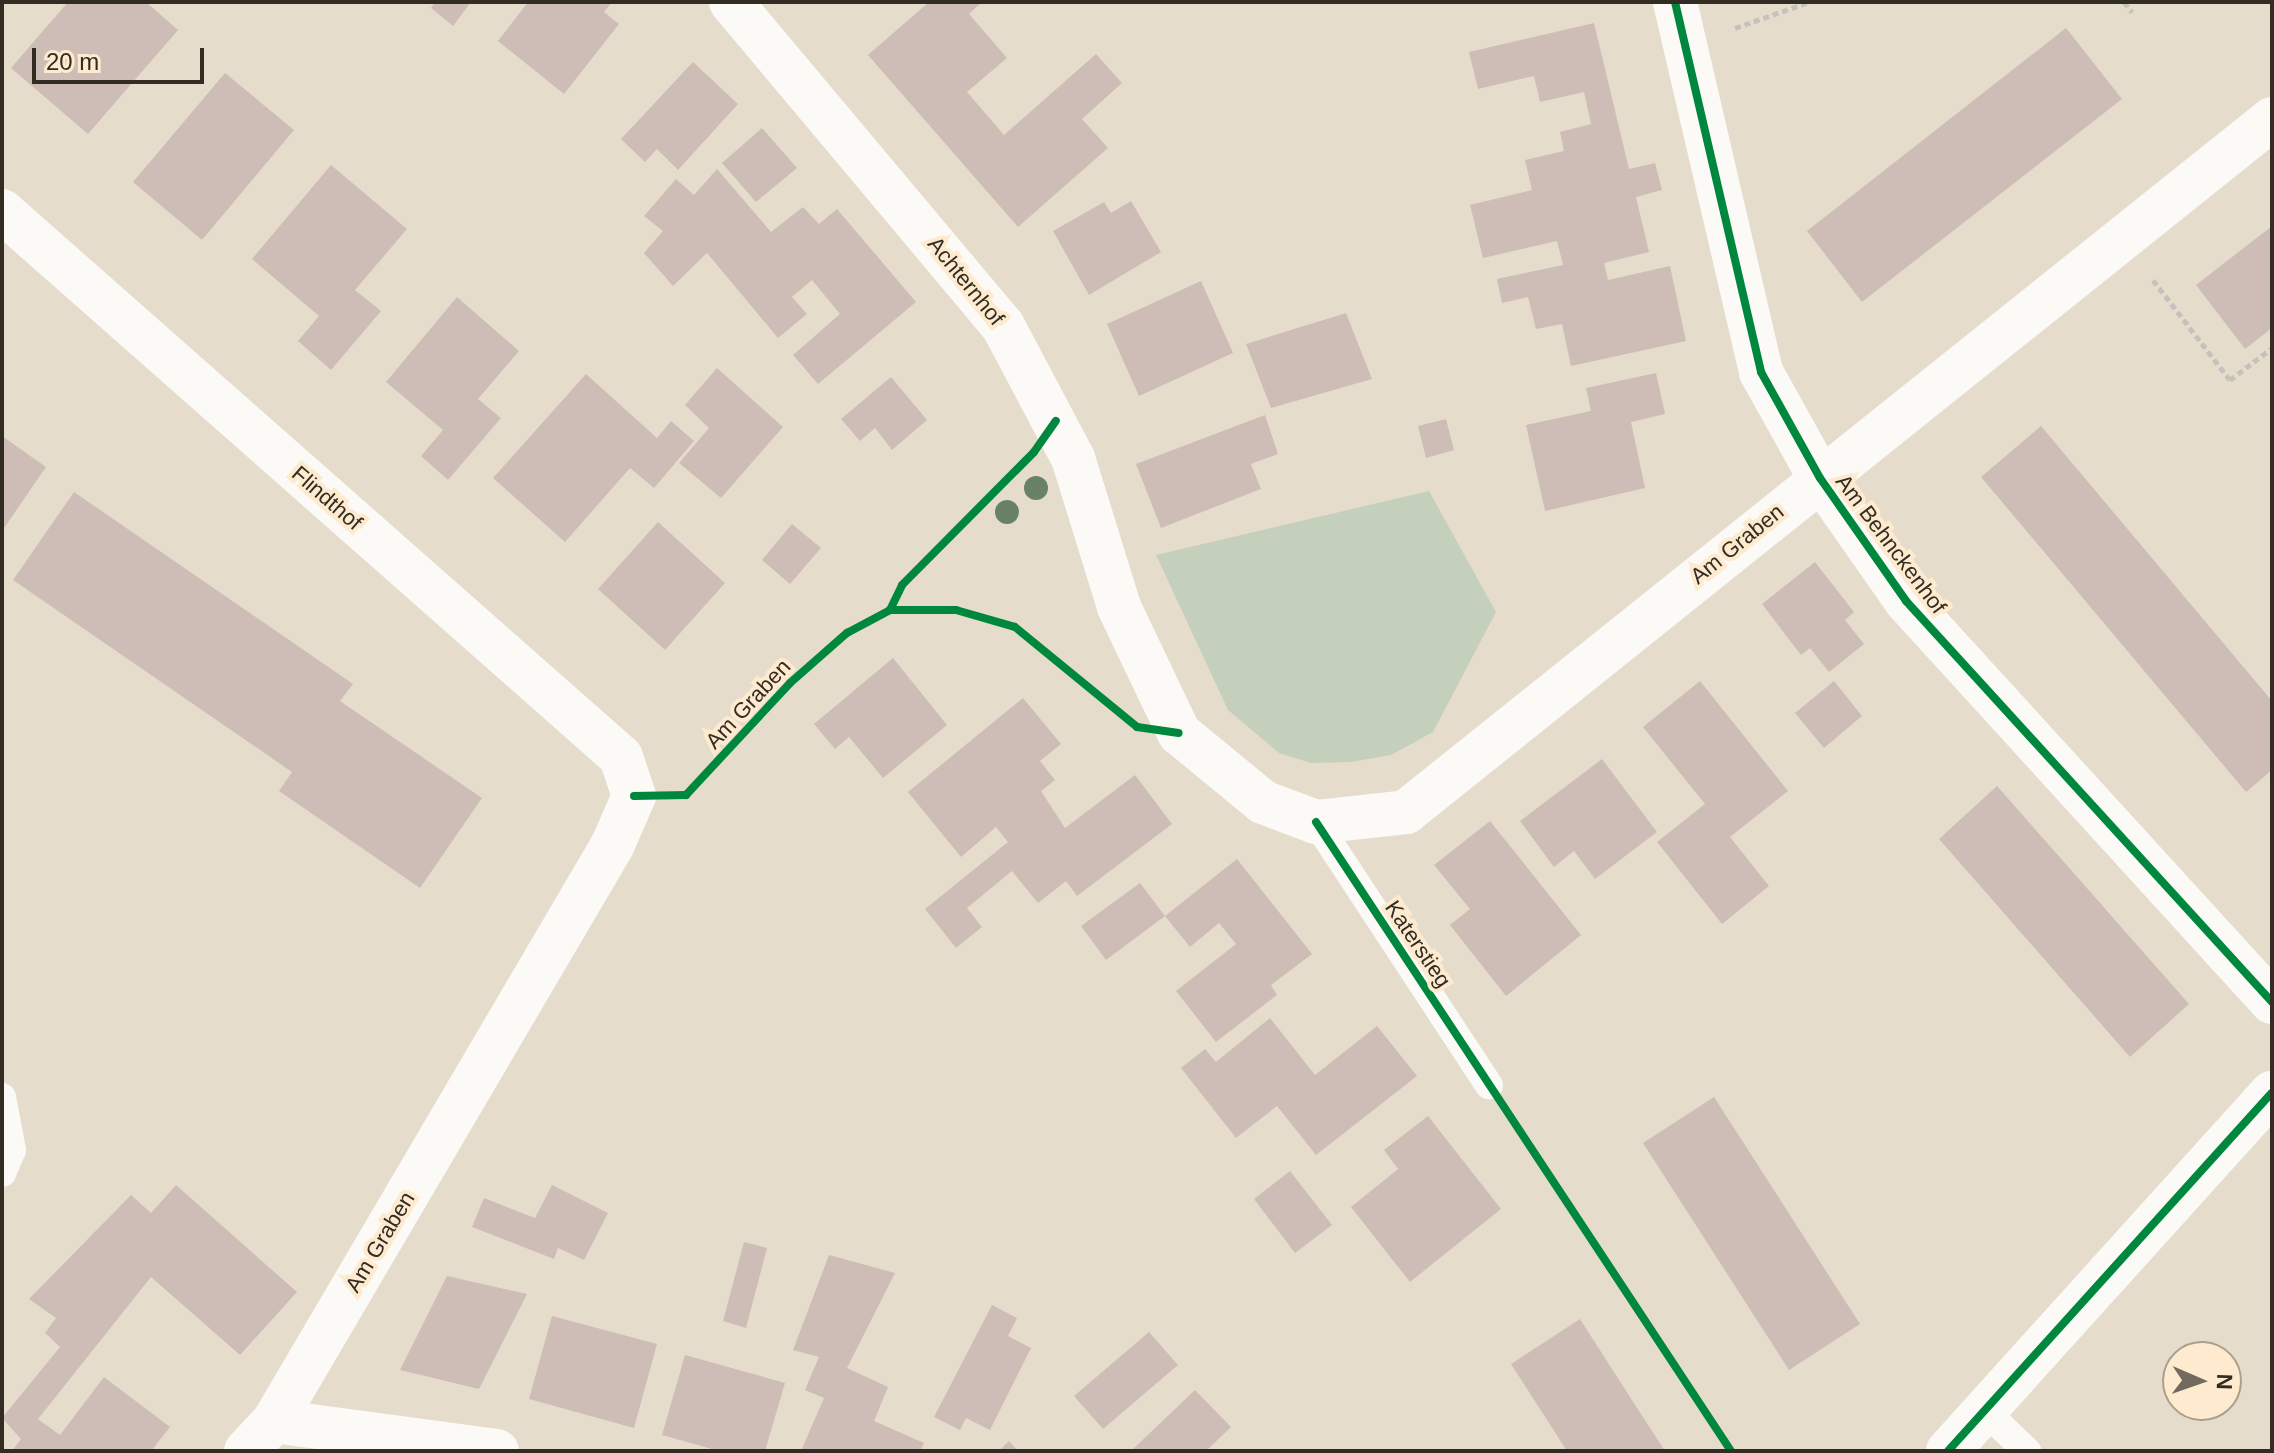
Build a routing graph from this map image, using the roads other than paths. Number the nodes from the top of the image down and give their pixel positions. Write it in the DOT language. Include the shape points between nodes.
graph roads {
  1 [pos="731,2"];
  2 [pos="1680,22"];
  3 [pos="2272,119"];
  4 [pos="2,211"];
  5 [pos="1820,478"];
  6 [pos="1119,607"];
  7 [pos="634,796"];
  8 [pos="1316,822"];
  9 [pos="2272,1002"];
  10 [pos="1489,1085"];
  11 [pos="2272,1093"];
  12 [pos="2,1097"];
  13 [pos="2,1173"];
  14 [pos="1986,1412"];
  15 [pos="260,1436"];
  16 [pos="497,1451"];
  17 [pos="1948,1451"];
  18 [pos="2027,1451"];
  1 -- 6 [label="street, Achternhof" via="1003,326 1056,421 1112,567"];
  2 -- 5 [label="street, Am Behnckenhof" via="1761,372"];
  3 -- 5 [label="street, Am Graben"];
  4 -- 7 [label="street, Flindthof" via="621,757"];
  5 -- 8 [label="street, Am Graben" via="1406,812"];
  5 -- 9 [label="street, Am Behnckenhof" via="1906,601"];
  6 -- 8 [label="street, Am Graben" via="1179,733 1263,802"];
  7 -- 15 [label="street, Am Graben" via="573,914"];
  8 -- 10 [label="lane, Katerstieg"];
  11 -- 14 [label="street"];
  12 -- 13 [label="lane" via="12,1150"];
  14 -- 17 [label="street"];
  14 -- 18 [label="lane"];
  15 -- 16 [label="street"];
}
